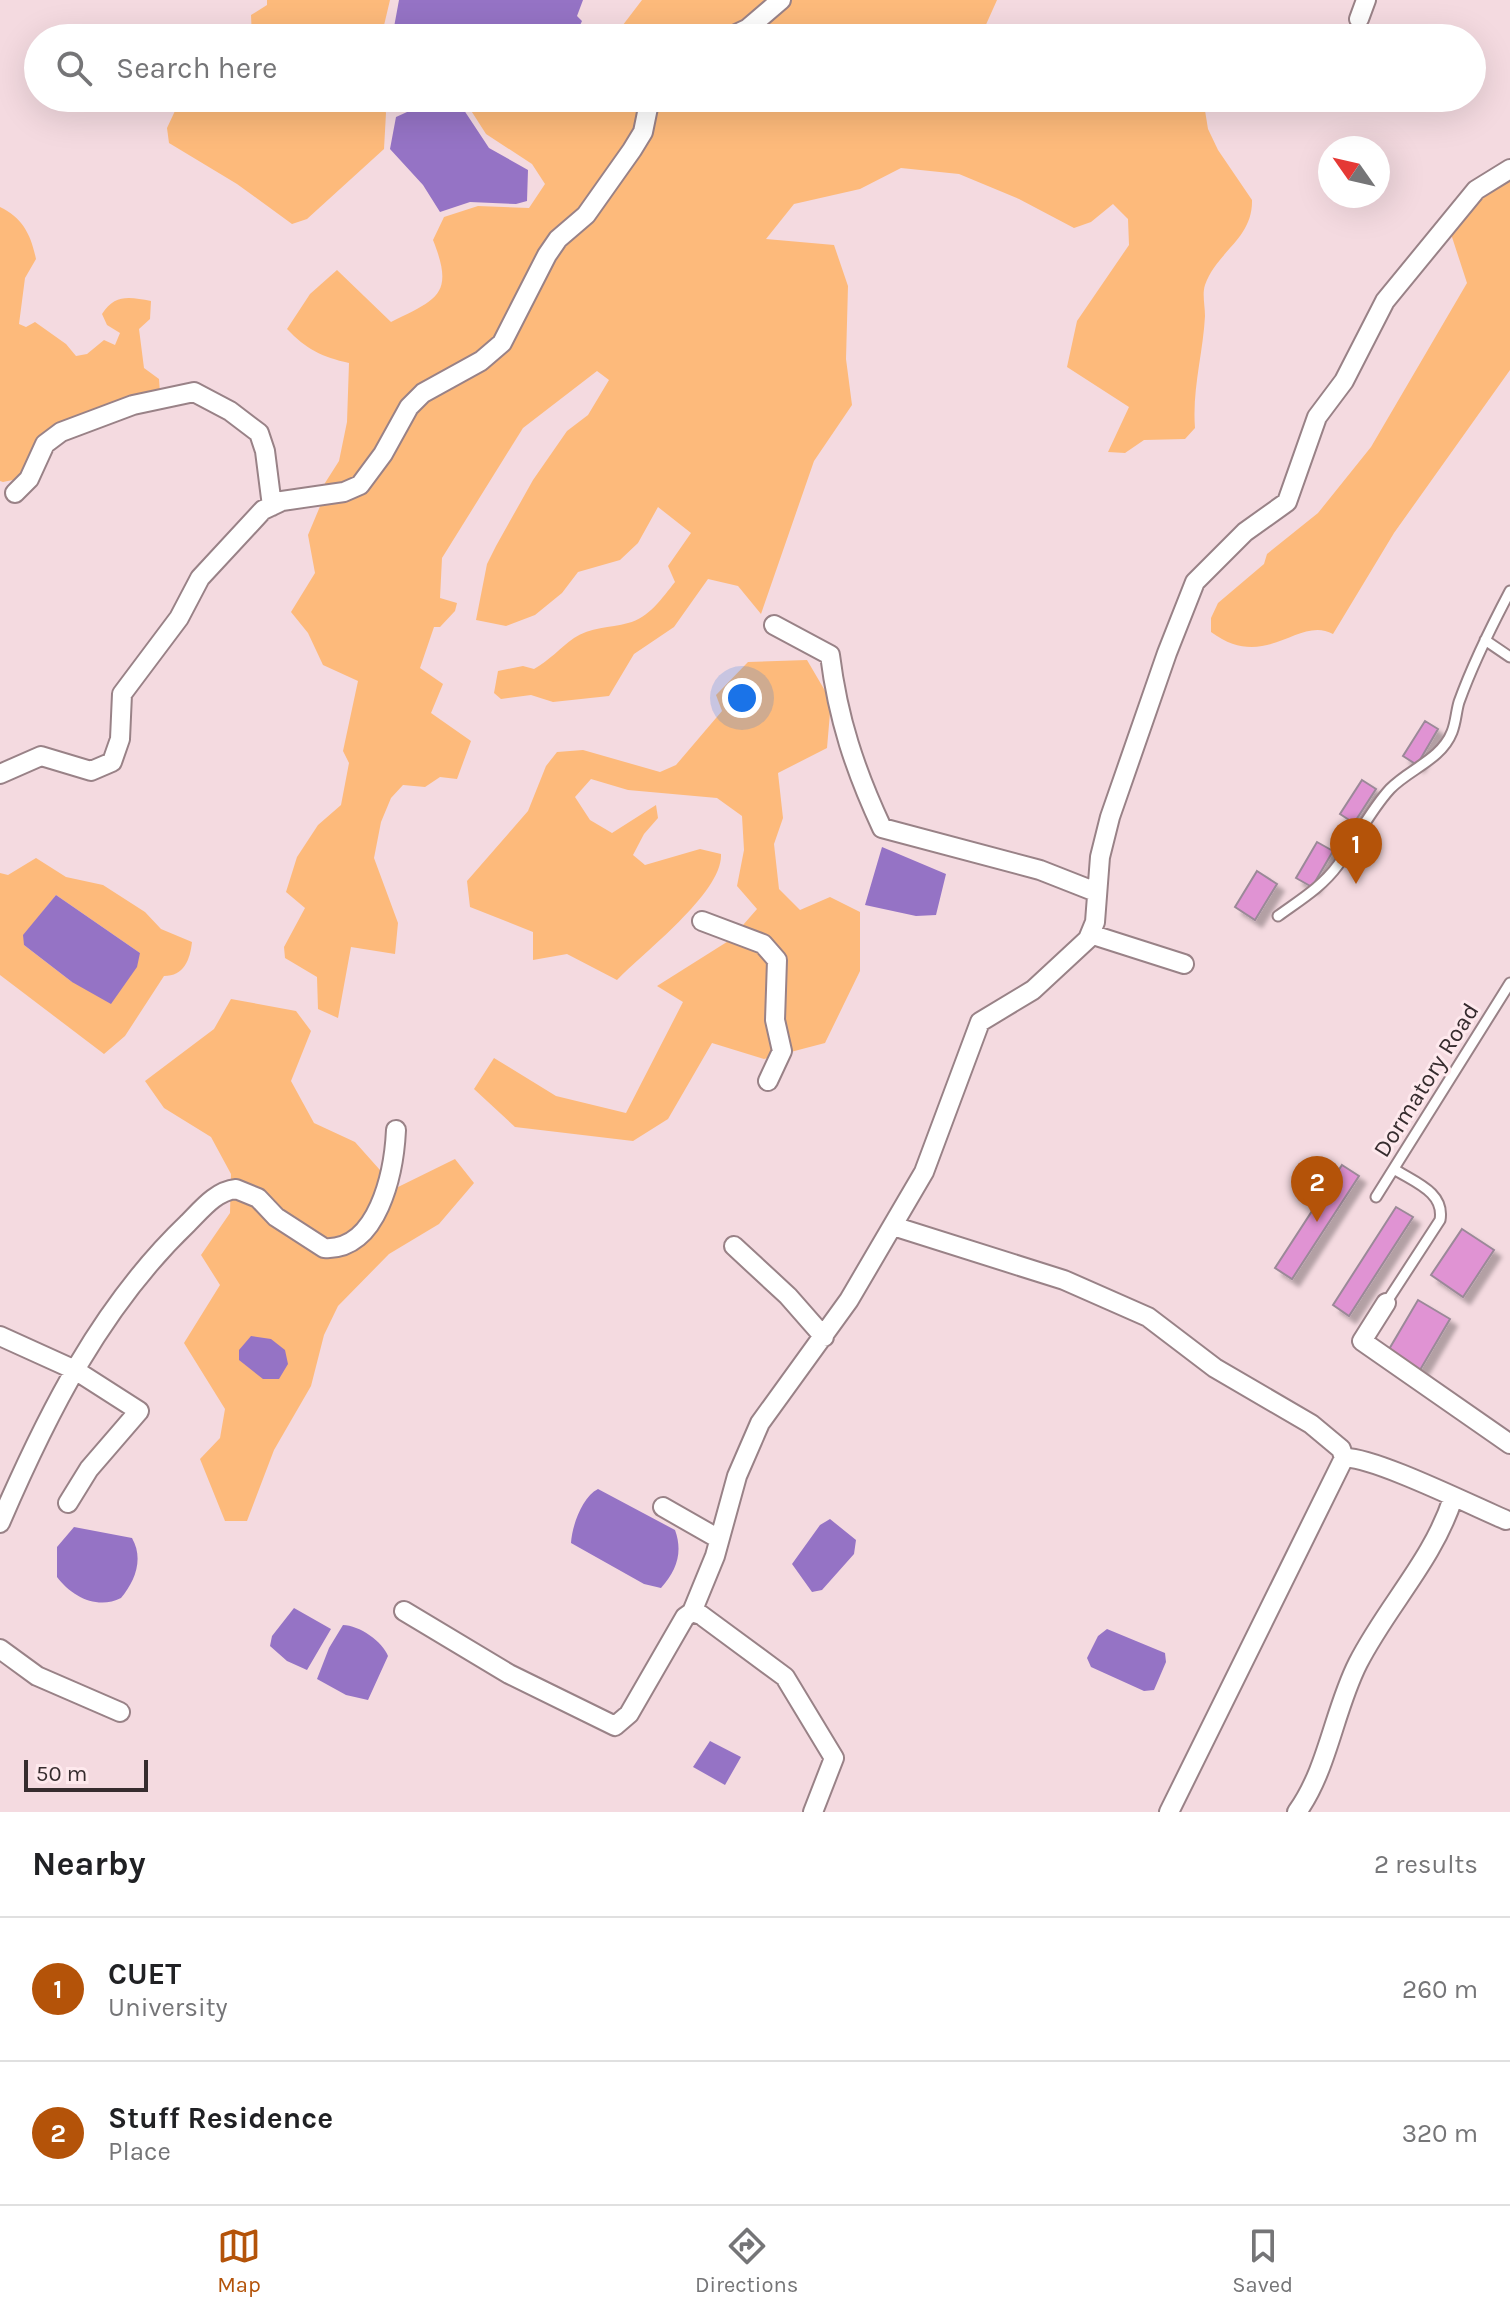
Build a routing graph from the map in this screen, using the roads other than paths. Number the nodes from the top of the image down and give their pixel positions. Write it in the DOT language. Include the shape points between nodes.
graph roads {
  1 [pos="781,0"];
  2 [pos="1366,0"];
  3 [pos="1359,19"];
  4 [pos="753,24"];
  5 [pos="647,112"];
  6 [pos="1510,169"];
  7 [pos="15,493"];
  8 [pos="272,506"];
  9 [pos="1510,591"];
  10 [pos="774,625"];
  11 [pos="1485,640"];
  12 [pos="1510,657"];
  13 [pos="0,774"];
  14 [pos="1096,892"];
  15 [pos="1278,916"];
  16 [pos="702,921"];
  17 [pos="1090,934"];
  18 [pos="1184,964"];
  19 [pos="1510,983"];
  20 [pos="768,1081"];
  21 [pos="396,1130"];
  22 [pos="1394,1169"];
  23 [pos="1376,1197"];
  24 [pos="893,1226"];
  25 [pos="734,1246"];
  26 [pos="1386,1303"];
  27 [pos="0,1336"];
  28 [pos="824,1337"];
  29 [pos="75,1370"];
  30 [pos="1510,1444"];
  31 [pos="1344,1458"];
  32 [pos="1453,1498"];
  33 [pos="4,1500"];
  34 [pos="68,1503"];
  35 [pos="663,1507"];
  36 [pos="1506,1520"];
  37 [pos="0,1523"];
  38 [pos="719,1539"];
  39 [pos="404,1611"];
  40 [pos="692,1612"];
  41 [pos="0,1649"];
  42 [pos="120,1712"];
  43 [pos="813,1812"];
  44 [pos="1169,1812"];
  45 [pos="1297,1812"];
  1 -- 4 [label="street"];
  2 -- 3 [label="street"];
  5 -- 8 [label="street" via="632,150 586,215 547,255 502,343 409,407 360,485"];
  6 -- 14 [label="street" via="1476,190 1385,301 1344,381 1317,417 1287,502 1245,532 1191,589 1110,817"];
  7 -- 8 [label="street" via="29,479 51,438 133,405 194,392 259,433"];
  8 -- 13 [label="street" via="248,522 193,585 179,618 122,694 120,739 112,762 91,771 41,756"];
  9 -- 11 [label="lane"];
  10 -- 14 [label="street" via="830,655 837,713 882,828 1040,870"];
  11 -- 12 [label="lane"];
  11 -- 15 [label="lane" via="1443,746 1375,806 1318,888"];
  14 -- 17 [label="street"];
  16 -- 20 [label="street" via="763,944 777,960 775,1020 782,1051"];
  17 -- 18 [label="street"];
  17 -- 24 [label="street" via="1069,961 1033,990 980,1022 924,1172"];
  19 -- 22 [label="lane, Dormatory Road"];
  21 -- 29 [label="street" via="377,1210 353,1243 324,1248 246,1191 221,1193 148,1266"];
  22 -- 23 [label="lane, Dormatory Road"];
  22 -- 26 [label="lane" via="1438,1197 1442,1208 1440,1220"];
  24 -- 28 [label="street"];
  24 -- 31 [label="street" via="1064,1280 1148,1317 1215,1368 1311,1424 1341,1449"];
  25 -- 28 [label="street"];
  26 -- 30 [label="street" via="1362,1341"];
  27 -- 29 [label="street"];
  28 -- 38 [label="street" via="760,1423 737,1476"];
  29 -- 33 [label="street"];
  29 -- 34 [label="street" via="139,1411 89,1469"];
  31 -- 32 [label="street" via="1376,1464"];
  31 -- 44 [label="street"];
  32 -- 36 [label="street"];
  32 -- 45 [label="street" via="1442,1532 1358,1663"];
  33 -- 37 [label="street"];
  35 -- 38 [label="street"];
  38 -- 40 [label="street"];
  39 -- 40 [label="street" via="509,1674 615,1726 629,1714"];
  40 -- 43 [label="street" via="785,1677 798,1692 834,1758"];
  41 -- 42 [label="street" via="37,1676"];
}
